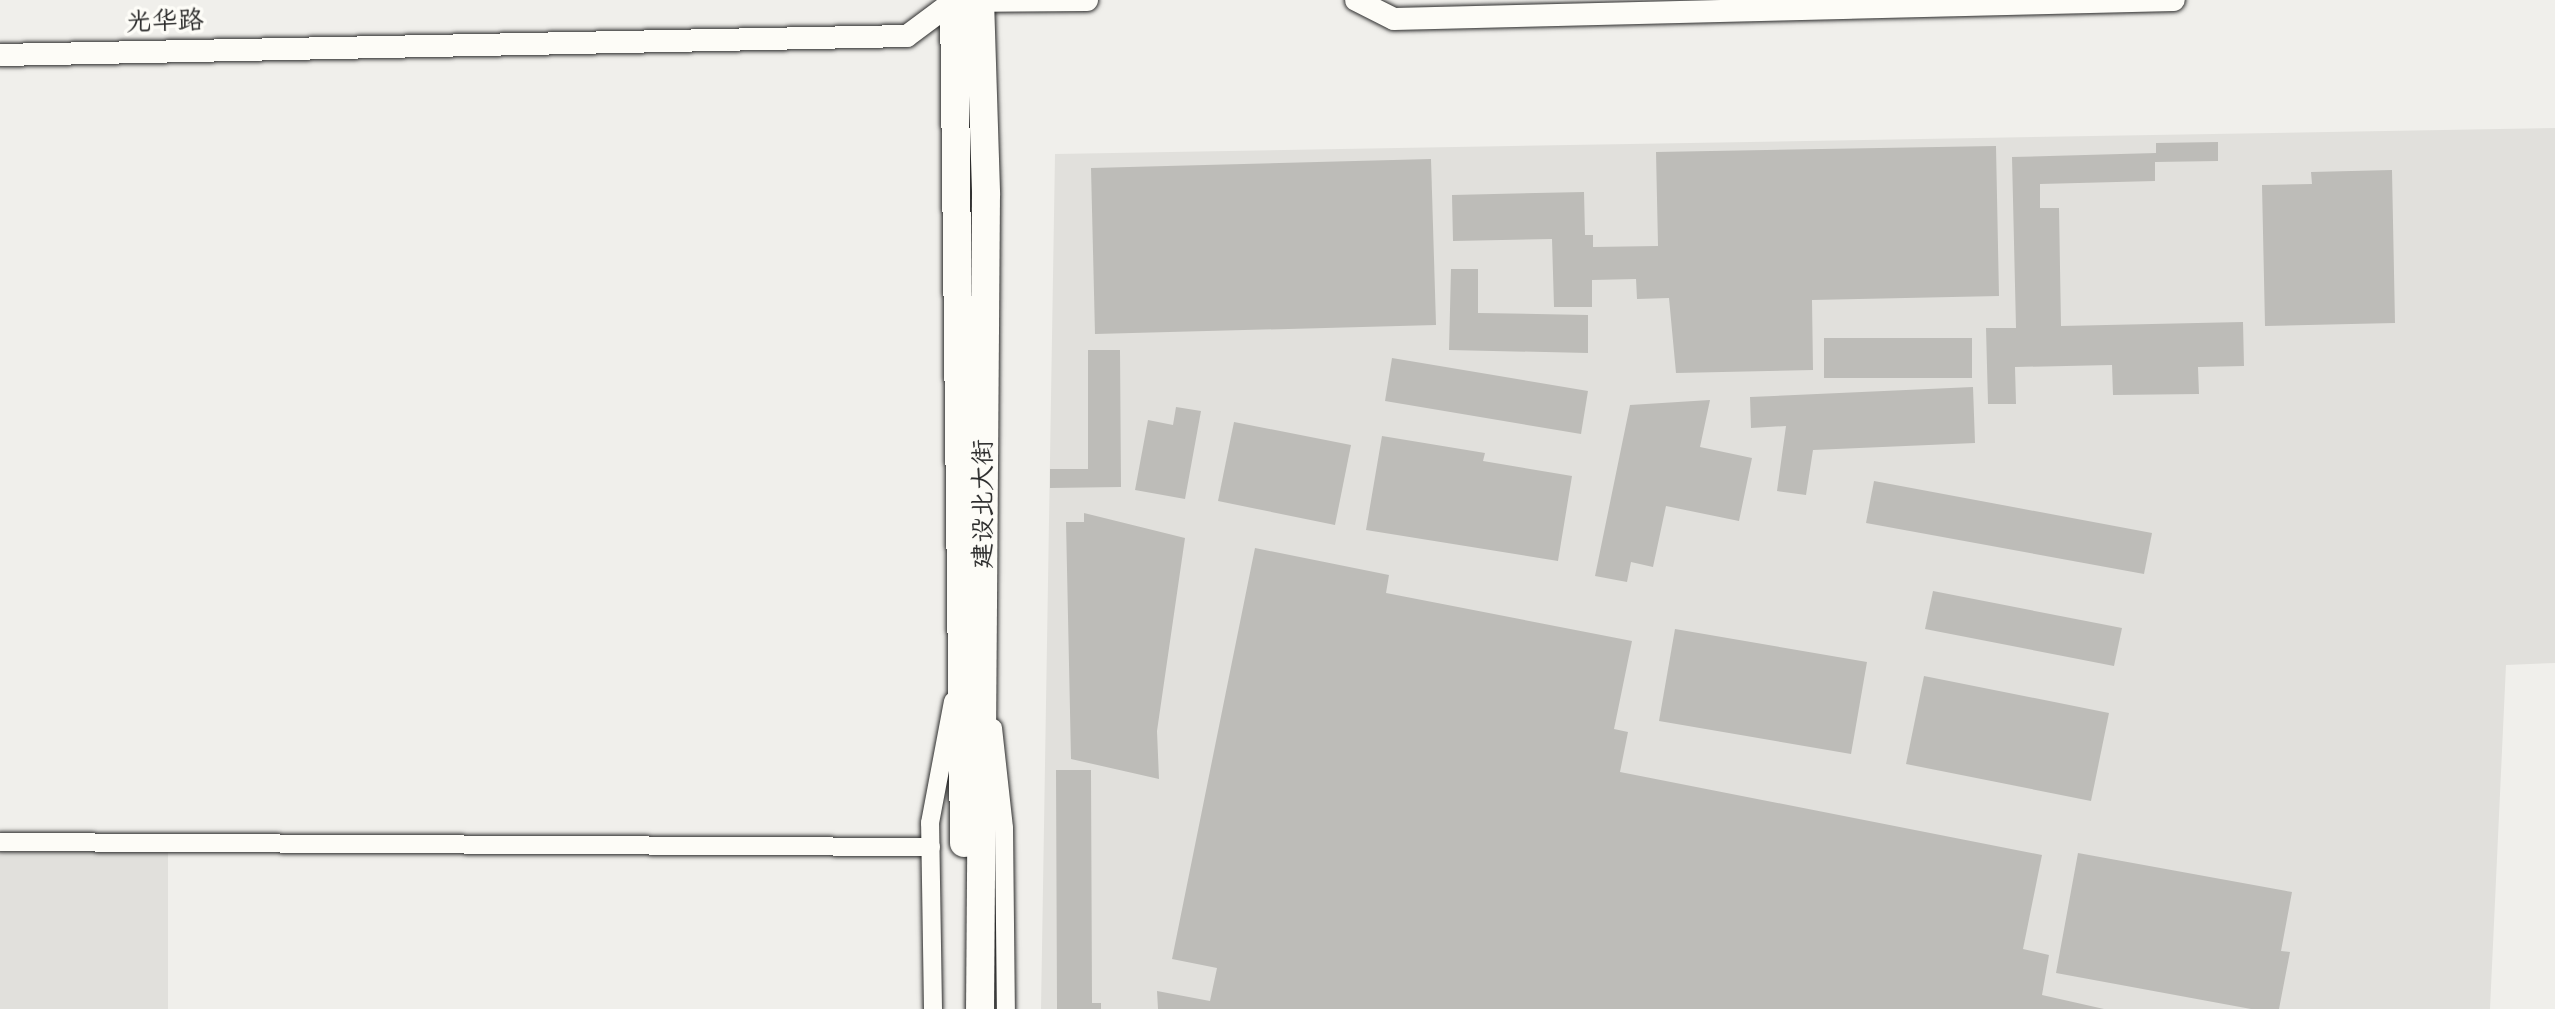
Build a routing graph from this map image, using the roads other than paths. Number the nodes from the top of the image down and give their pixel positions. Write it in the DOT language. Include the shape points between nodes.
graph roads {
  1 [pos="1087,0"];
  2 [pos="1356,0"];
  3 [pos="2174,0"];
  4 [pos="980,1"];
  5 [pos="0,55"];
  6 [pos="975,642"];
  7 [pos="0,842"];
  8 [pos="931,847"];
  9 [pos="933,1009"];
  10 [pos="965,1009"];
  11 [pos="980,1009"];
  12 [pos="1006,1009"];
  1 -- 4 [label="street"];
  2 -- 3 [label="street" via="1394,19"];
  4 -- 5 [label="street, 光华路" via="907,36"];
  4 -- 6 [label="main road, 建设北大街"];
  6 -- 8 [label="street" via="930,823"];
  6 -- 10 [label="main road"];
  6 -- 11 [label="main road, 建设北大街"];
  6 -- 12 [label="street" via="1004,828"];
  7 -- 8 [label="street"];
  8 -- 9 [label="street"];
}
